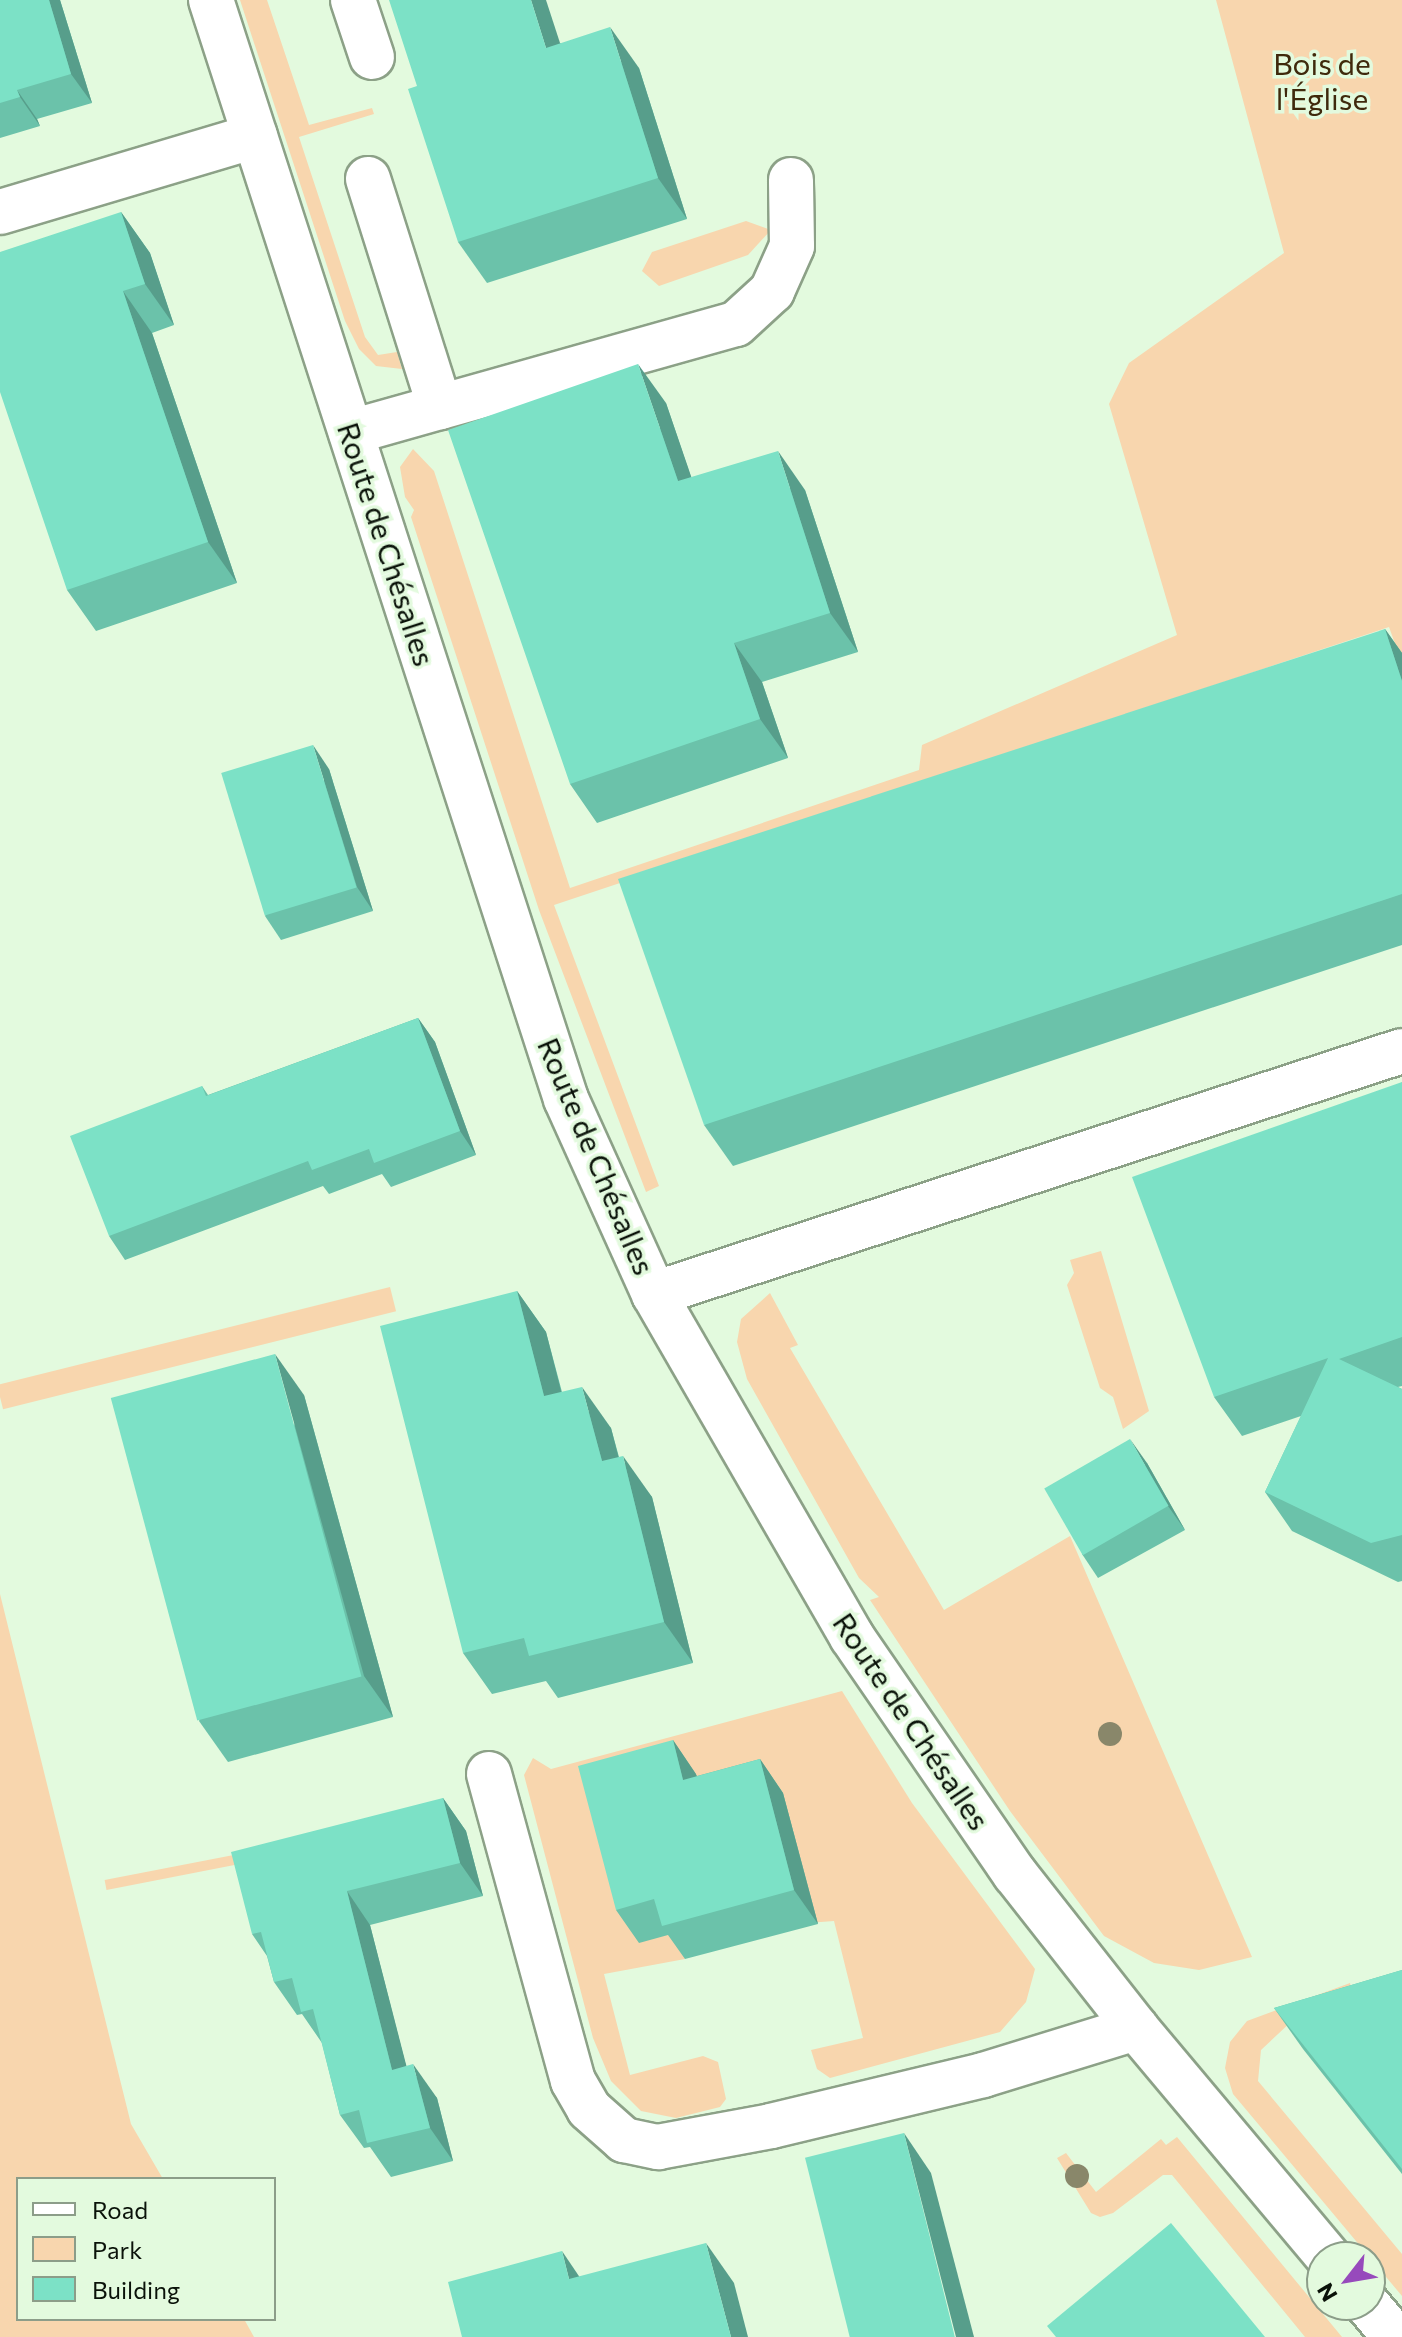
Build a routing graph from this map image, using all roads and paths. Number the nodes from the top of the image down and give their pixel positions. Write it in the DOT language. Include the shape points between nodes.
graph roads {
  1 [pos="211,0"];
  2 [pos="353,0"];
  3 [pos="372,57"];
  4 [pos="255,136"];
  5 [pos="368,179"];
  6 [pos="791,180"];
  7 [pos="0,212"];
  8 [pos="440,407"];
  9 [pos="351,432"];
  10 [pos="1402,1051"];
  11 [pos="654,1294"];
  12 [pos="489,1774"];
  13 [pos="1136,2028"];
  14 [pos="1315,2241"];
  15 [pos="1382,2321"];
  16 [pos="1395,2337"];
  1 -- 4 [label="street, Route de Chésalles"];
  2 -- 3 [label="street"];
  4 -- 7 [label="street"];
  4 -- 9 [label="street, Route de Chésalles"];
  5 -- 8 [label="street"];
  6 -- 8 [label="street" via="792,246 772,291 736,324"];
  8 -- 9 [label="street"];
  9 -- 11 [label="street, Route de Chésalles" via="566,1099"];
  10 -- 11 [label="street"];
  11 -- 13 [label="street, Route de Chésalles" via="852,1637 1015,1874"];
  12 -- 13 [label="street" via="573,2081 589,2109 624,2140 658,2147 771,2126 983,2075"];
  13 -- 14 [label="street, Route de Chésalles"];
  15 -- 16 [label="street"];
}
